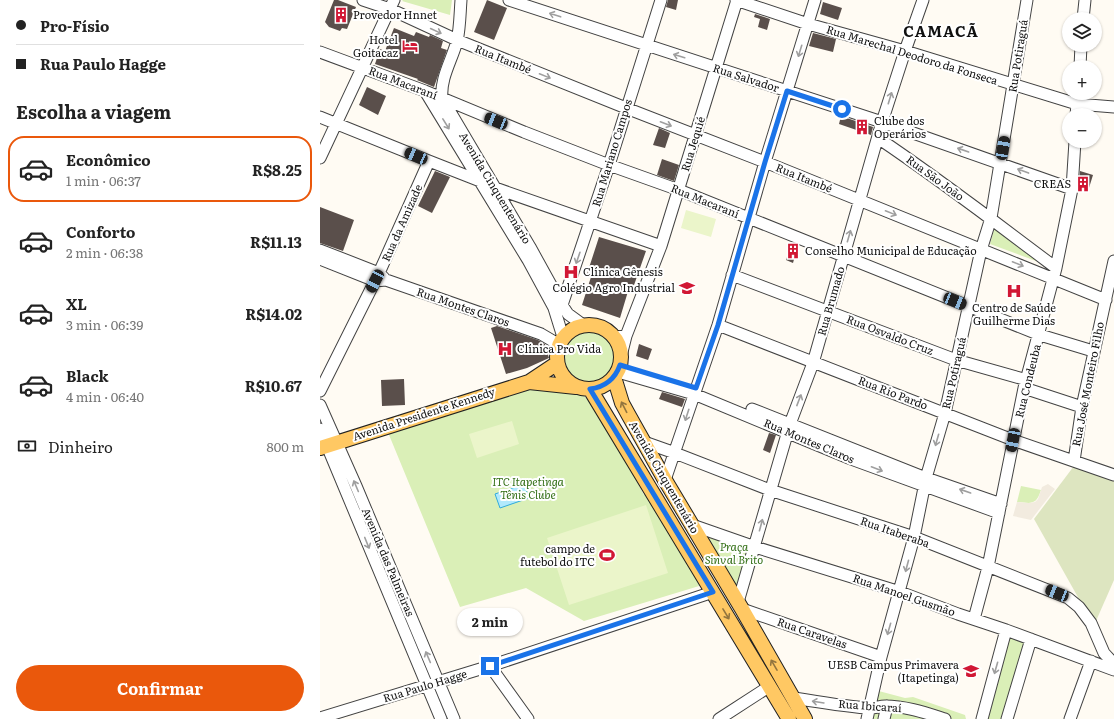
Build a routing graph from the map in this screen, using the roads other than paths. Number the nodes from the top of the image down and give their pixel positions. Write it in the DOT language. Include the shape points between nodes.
graph roads {
  1 [pos="363,0"];
  2 [pos="461,0"];
  3 [pos="509,0"];
  4 [pos="661,0"];
  5 [pos="737,0"];
  6 [pos="816,0"];
  7 [pos="923,0"];
  8 [pos="1027,0"];
  9 [pos="1084,0"];
  10 [pos="392,4"];
  11 [pos="1083,12"];
  12 [pos="808,24"];
  13 [pos="457,40"];
  14 [pos="647,46"];
  15 [pos="904,51"];
  16 [pos="320,52"];
  17 [pos="362,68"];
  18 [pos="716,68"];
  19 [pos="1014,85"];
  20 [pos="425,91"];
  21 [pos="787,91"];
  22 [pos="442,98"];
  23 [pos="1077,104"];
  24 [pos="1114,107"];
  25 [pos="626,108"];
  26 [pos="320,117"];
  27 [pos="882,122"];
  28 [pos="337,124"];
  29 [pos="696,136"];
  30 [pos="878,138"];
  31 [pos="1075,148"];
  32 [pos="320,158"];
  33 [pos="429,161"];
  34 [pos="765,162"];
  35 [pos="1000,163"];
  36 [pos="609,165"];
  37 [pos="480,180"];
  38 [pos="495,188"];
  39 [pos="1072,189"];
  40 [pos="678,190"];
  41 [pos="860,200"];
  42 [pos="991,218"];
  43 [pos="749,219"];
  44 [pos="591,221"];
  45 [pos="660,246"];
  46 [pos="320,250"];
  47 [pos="981,250"];
  48 [pos="844,256"];
  49 [pos="320,259"];
  50 [pos="1114,261"];
  51 [pos="1055,273"];
  52 [pos="732,275"];
  53 [pos="380,278"];
  54 [pos="1106,300"];
  55 [pos="562,305"];
  56 [pos="969,307"];
  57 [pos="828,311"];
  58 [pos="557,320"];
  59 [pos="583,325"];
  60 [pos="718,325"];
  61 [pos="541,334"];
  62 [pos="1040,335"];
  63 [pos="620,336"];
  64 [pos="561,340"];
  65 [pos="1093,351"];
  66 [pos="956,360"];
  67 [pos="813,363"];
  68 [pos="556,364"];
  69 [pos="618,368"];
  70 [pos="529,382"];
  71 [pos="1026,384"];
  72 [pos="584,388"];
  73 [pos="320,391"];
  74 [pos="695,391"];
  75 [pos="320,405"];
  76 [pos="1082,407"];
  77 [pos="945,413"];
  78 [pos="789,428"];
  79 [pos="320,429"];
  80 [pos="1013,440"];
  81 [pos="644,442"];
  82 [pos="328,445"];
  83 [pos="675,453"];
  84 [pos="1074,461"];
  85 [pos="1114,475"];
  86 [pos="665,480"];
  87 [pos="926,482"];
  88 [pos="770,490"];
  89 [pos="1000,509"];
  90 [pos="692,525"];
  91 [pos="914,537"];
  92 [pos="755,547"];
  93 [pos="988,567"];
  94 [pos="713,592"];
  95 [pos="900,592"];
  96 [pos="740,606"];
  97 [pos="974,619"];
  98 [pos="1006,630"];
  99 [pos="1031,639"];
  100 [pos="881,657"];
  101 [pos="1091,662"];
  102 [pos="1114,664"];
  103 [pos="490,666"];
  104 [pos="1114,670"];
  105 [pos="438,682"];
  106 [pos="427,686"];
  107 [pos="770,686"];
  108 [pos="794,698"];
  109 [pos="887,706"];
  110 [pos="349,714"];
  111 [pos="869,714"];
  112 [pos="1072,717"];
  113 [pos="320,718"];
  114 [pos="441,719"];
  115 [pos="454,719"];
  116 [pos="528,719"];
  117 [pos="719,719"];
  118 [pos="791,719"];
  119 [pos="805,719"];
  120 [pos="884,719"];
  121 [pos="945,719"];
  122 [pos="982,719"];
  123 [pos="1007,719"];
  1 -- 10 [label="street, Rua Itambé"];
  2 -- 13 [label="street"];
  14 -- 3 [label="street, Rua Salvador, one-way"];
  4 -- 14 [label="street, Rua Mariano Campos"];
  5 -- 12 [label="street, Rua Marechal Deodoro da Fonseca"];
  5 -- 18 [label="street, Rua Jequié"];
  6 -- 12 [label="street"];
  7 -- 15 [label="street, Rua Brumado"];
  8 -- 19 [label="street, Rua Potiraguá"];
  9 -- 11 [label="street"];
  10 -- 13 [label="street, Rua Itambé, one-way"];
  10 -- 17 [label="street"];
  12 -- 15 [label="street, Rua Marechal Deodoro da Fonseca"];
  12 -- 21 [label="street, one-way"];
  13 -- 22 [label="street" via="443,81"];
  13 -- 25 [label="street, Rua Itambé, one-way"];
  18 -- 14 [label="street, Rua Salvador, one-way"];
  14 -- 25 [label="street, Rua Mariano Campos"];
  15 -- 19 [label="street, Rua Marechal Deodoro da Fonseca"];
  27 -- 15 [label="street, Rua Brumado, one-way"];
  16 -- 17 [label="street, Rua Macaraní"];
  17 -- 20 [label="street, Rua Macaraní"];
  17 -- 28 [label="street"];
  18 -- 21 [label="street, Rua Salvador"];
  18 -- 29 [label="street, Rua Jequié"];
  19 -- 23 [label="street, Rua Marechal Deodoro da Fonseca"];
  19 -- 35 [label="street, Rua Potiraguá"];
  20 -- 22 [label="street, Rua Macaraní"];
  20 -- 37 [label="street, Avenida Cinquentenário, one-way"];
  21 -- 27 [label="street, Rua Salvador"];
  21 -- 34 [label="street"];
  22 -- 36 [label="street, Rua Macaraní"];
  22 -- 38 [label="street, Avenida Cinquentenário"];
  23 -- 24 [label="street, Rua Marechal Deodoro da Fonseca"];
  25 -- 29 [label="street, Rua Itambé, one-way"];
  25 -- 36 [label="street, Rua Mariano Campos"];
  26 -- 28 [label="street"];
  27 -- 30 [label="street, Rua Brumado"];
  35 -- 27 [label="street, Rua Salvador, one-way"];
  28 -- 32 [label="street"];
  28 -- 33 [label="street"];
  29 -- 34 [label="street, Rua Itambé"];
  29 -- 40 [label="street, Rua Jequié"];
  30 -- 41 [label="street, Rua Brumado"];
  30 -- 42 [label="street, Rua São João"];
  31 -- 39 [label="street, Rua Condeuba"];
  33 -- 37 [label="street"];
  33 -- 53 [label="street, Rua da Amizade"];
  34 -- 41 [label="street, Rua Itambé"];
  34 -- 43 [label="street"];
  39 -- 35 [label="street, Rua Salvador, one-way"];
  35 -- 42 [label="street, Rua Potiraguá"];
  36 -- 40 [label="street, Rua Macaraní"];
  36 -- 44 [label="street, Rua Mariano Campos"];
  37 -- 58 [label="street, Avenida Cinquentenário" via="535,272 554,308"];
  38 -- 44 [label="street"];
  38 -- 55 [label="street, Avenida Cinquentenário"];
  39 -- 51 [label="street, Rua Condeuba"];
  40 -- 43 [label="street, Rua Macaraní"];
  40 -- 45 [label="street, Rua Jequié"];
  41 -- 47 [label="street, Rua Itambé, one-way"];
  48 -- 41 [label="street, Rua Brumado, one-way"];
  42 -- 47 [label="street, Rua Potiraguá"];
  42 -- 51 [label="street, Rua São João"];
  43 -- 48 [label="street, Rua Macaraní"];
  43 -- 52 [label="street"];
  44 -- 45 [label="street"];
  44 -- 55 [label="street, Rua Mariano Campos, one-way"];
  45 -- 63 [label="street, Rua Jequié"];
  46 -- 53 [label="street, Rua Montes Claros"];
  47 -- 51 [label="street, Rua Itambé, one-way"];
  47 -- 56 [label="street, Rua Potiraguá"];
  48 -- 56 [label="street, Rua Macaraní"];
  48 -- 57 [label="street, Rua Brumado"];
  49 -- 53 [label="street, Rua Montes Claros"];
  50 -- 54 [label="street, Rua José Monteiro Filho"];
  51 -- 54 [label="street, Rua Itambé"];
  51 -- 62 [label="street, Rua Condeuba"];
  52 -- 57 [label="street, Rua Osvaldo Cruz"];
  52 -- 60 [label="street"];
  53 -- 61 [label="street, Rua Montes Claros"];
  53 -- 73 [label="street, Rua da Amizade"];
  54 -- 65 [label="street, Rua José Monteiro Filho"];
  55 -- 59 [label="street, Avenida Cinquentenário" via="568,314"];
  56 -- 62 [label="street, Rua Macaraní"];
  56 -- 66 [label="street, Rua Potiraguá"];
  57 -- 66 [label="street, Rua Osvaldo Cruz"];
  57 -- 67 [label="street, Rua Brumado"];
  58 -- 61 [label="street"];
  58 -- 64 [label="street, Avenida Cinquentenário"];
  59 -- 63 [label="main road" via="599,327"];
  59 -- 64 [label="main road" via="574,328"];
  60 -- 67 [label="street, Rua Rio Pardo"];
  60 -- 74 [label="street"];
  61 -- 64 [label="street, Rua Montes Claros"];
  62 -- 65 [label="street, Rua Macaraní"];
  62 -- 71 [label="street, Rua Condeuba"];
  63 -- 69 [label="main road"];
  64 -- 68 [label="main road"];
  65 -- 76 [label="street, Rua José Monteiro Filho"];
  66 -- 71 [label="street, Rua Osvaldo Cruz"];
  66 -- 77 [label="street, Rua Potiraguá"];
  67 -- 77 [label="street, Rua Rio Pardo"];
  78 -- 67 [label="street, Rua Brumado, one-way"];
  68 -- 70 [label="main road, Avenida Presidente Kennedy"];
  68 -- 72 [label="main road" via="564,378 571,384"];
  69 -- 72 [label="main road" via="607,384 597,388"];
  69 -- 74 [label="street, Rua Montes Claros"];
  81 -- 69 [label="main road, Avenida Cinquentenário, one-way" via="622,402"];
  70 -- 72 [label="main road, Avenida Presidente Kennedy"];
  70 -- 82 [label="main road, Avenida Presidente Kennedy"];
  71 -- 76 [label="street, Rua Osvaldo Cruz"];
  71 -- 80 [label="street, Rua Condeuba"];
  72 -- 94 [label="main road, Avenida Cinquentenário"];
  74 -- 78 [label="street, Rua Montes Claros"];
  74 -- 83 [label="street, one-way"];
  75 -- 82 [label="street, Avenida das Palmeiras"];
  76 -- 84 [label="street, Rua José Monteiro Filho"];
  77 -- 80 [label="street, Rua Rio Pardo"];
  77 -- 87 [label="street, Rua Potiraguá, one-way"];
  78 -- 87 [label="street, Rua Montes Claros"];
  78 -- 88 [label="street, Rua Brumado"];
  79 -- 82 [label="street, Avenida das Palmeiras"];
  80 -- 84 [label="street, Rua Rio Pardo"];
  80 -- 89 [label="street, Rua Condeuba"];
  81 -- 83 [label="street, Rua Itaberaba"];
  81 -- 86 [label="main road, Avenida Cinquentenário"];
  105 -- 82 [label="street, Avenida das Palmeiras, one-way"];
  82 -- 106 [label="street, Avenida das Palmeiras, one-way"];
  83 -- 86 [label="street"];
  83 -- 88 [label="street, Rua Itaberaba"];
  84 -- 85 [label="street, Rua Rio Pardo"];
  86 -- 90 [label="main road, Avenida Cinquentenário"];
  87 -- 89 [label="street, Rua Montes Claros"];
  87 -- 91 [label="street, Rua Potiraguá"];
  88 -- 91 [label="street, Rua Itaberaba"];
  92 -- 88 [label="street, Rua Brumado, one-way"];
  89 -- 93 [label="street, Rua Condeuba"];
  90 -- 92 [label="street, Rua Manoel Gusmão"];
  90 -- 96 [label="main road, Avenida Cinquentenário"];
  91 -- 93 [label="street, Rua Itaberaba"];
  91 -- 95 [label="street, Rua Potiraguá, one-way"];
  92 -- 95 [label="street, Rua Manoel Gusmão"];
  92 -- 96 [label="street, Rua Brumado"];
  93 -- 97 [label="street, Rua Condeuba"];
  93 -- 102 [label="street, Rua Itaberaba" via="1068,598 1092,623 1104,653"];
  94 -- 103 [label="street, Rua Paulo Hagge"];
  94 -- 107 [label="main road, Avenida Cinquentenário, one-way"];
  95 -- 97 [label="street, Rua Manoel Gusmão"];
  95 -- 100 [label="street, Rua Potiraguá, one-way"];
  96 -- 100 [label="street, Rua Caravelas"];
  108 -- 96 [label="main road, Avenida Cinquentenário, one-way"];
  97 -- 98 [label="street, Rua Manoel Gusmão"];
  98 -- 99 [label="street, Rua Manoel Gusmão"];
  98 -- 122 [label="street, one-way"];
  99 -- 101 [label="street, Rua Manoel Gusmão"];
  99 -- 123 [label="street"];
  100 -- 111 [label="street, Rua Potiraguá"];
  101 -- 104 [label="street, Rua Manoel Gusmão"];
  101 -- 112 [label="street"];
  103 -- 105 [label="street, Rua Paulo Hagge"];
  103 -- 116 [label="street"];
  105 -- 106 [label="street, Rua Paulo Hagge"];
  105 -- 115 [label="street, Avenida das Palmeiras"];
  106 -- 110 [label="street, Rua Paulo Hagge"];
  106 -- 114 [label="street, Avenida das Palmeiras"];
  107 -- 117 [label="street"];
  107 -- 118 [label="main road, Avenida Cinquentenário"];
  111 -- 108 [label="street, Rua Ibicaraí, one-way"];
  108 -- 118 [label="main road, Avenida Cinquentenário"];
  108 -- 119 [label="main road, Avenida Cinquentenário"];
  109 -- 111 [label="street, Rua Ibicaraí" via="877,706"];
  109 -- 120 [label="street"];
  109 -- 121 [label="street, Rua Ibicaraí" via="920,711"];
  110 -- 113 [label="street, Rua Paulo Hagge"];
}
